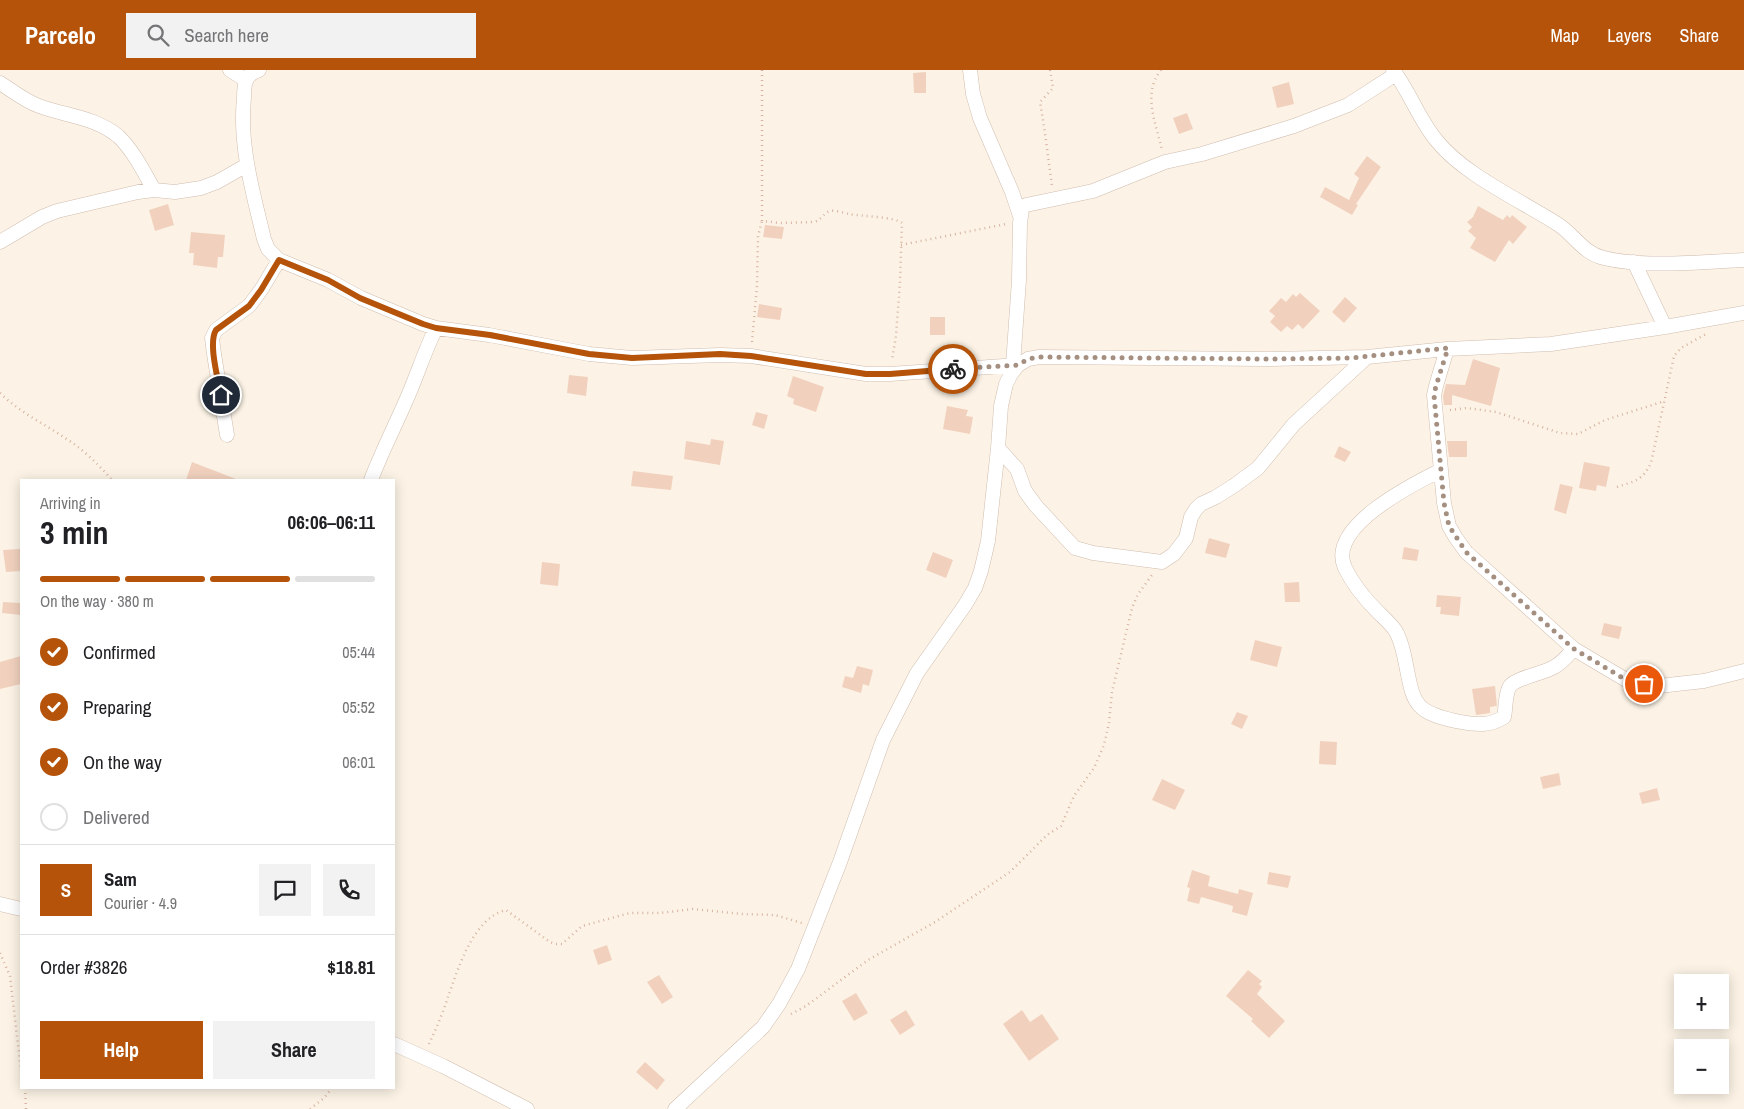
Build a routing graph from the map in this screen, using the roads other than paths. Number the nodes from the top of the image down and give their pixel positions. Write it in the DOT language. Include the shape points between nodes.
graph roads {
  1 [pos="230,70"];
  2 [pos="259,70"];
  3 [pos="970,70"];
  4 [pos="1394,72"];
  5 [pos="246,80"];
  6 [pos="0,83"];
  7 [pos="247,165"];
  8 [pos="154,190"];
  9 [pos="1020,216"];
  10 [pos="0,242"];
  11 [pos="279,260"];
  12 [pos="1744,260"];
  13 [pos="1634,262"];
  14 [pos="1744,313"];
  15 [pos="1666,327"];
  16 [pos="436,328"];
  17 [pos="1448,348"];
  18 [pos="1367,357"];
  19 [pos="1016,365"];
  20 [pos="228,435"];
  21 [pos="998,448"];
  22 [pos="1441,470"];
  23 [pos="371,479"];
  24 [pos="1574,649"];
  25 [pos="1744,671"];
  26 [pos="0,904"];
  27 [pos="20,909"];
  28 [pos="395,1044"];
  29 [pos="527,1109"];
  30 [pos="675,1109"];
  1 -- 5 [label="street"];
  2 -- 5 [label="street"];
  3 -- 9 [label="street" via="980,118"];
  4 -- 9 [label="street" via="1359,98 1327,113 1253,140 1165,162 1093,191 1026,205"];
  4 -- 13 [label="street" via="1437,141 1472,172 1560,226 1594,255"];
  5 -- 7 [label="street" via="242,138"];
  6 -- 8 [label="street" via="27,101 93,121 112,132 123,141"];
  7 -- 8 [label="street" via="201,188 175,192"];
  7 -- 11 [label="street" via="264,239 268,249"];
  8 -- 10 [label="street" via="57,211"];
  9 -- 19 [label="street"];
  11 -- 16 [label="street" via="328,280 360,298"];
  11 -- 20 [label="street" via="249,306 214,334 214,354"];
  12 -- 13 [label="street"];
  13 -- 15 [label="street"];
  14 -- 15 [label="street"];
  15 -- 17 [label="street" via="1551,344"];
  16 -- 19 [label="street" via="614,357 751,356 866,374"];
  16 -- 23 [label="street"];
  17 -- 18 [label="street"];
  17 -- 22 [label="street" via="1434,395"];
  18 -- 19 [label="street" via="1039,357"];
  18 -- 21 [label="street" via="1298,420 1258,468 1236,485 1201,504 1191,517 1186,538 1174,554 1162,562 1075,548 1036,506 1017,469"];
  19 -- 21 [label="street" via="1006,384 1001,406"];
  21 -- 30 [label="street" via="988,541 975,588 917,673 883,740 798,968 763,1027"];
  22 -- 24 [label="street" via="1449,526 1466,552"];
  22 -- 24 [label="street" via="1390,497 1374,510 1349,534 1343,552 1344,566 1352,580 1395,630 1402,643 1411,691 1418,706 1430,714 1452,720 1474,724 1497,722 1504,717 1510,686 1554,668"];
  24 -- 25 [label="street" via="1628,681 1660,686 1704,681"];
  26 -- 27 [label="street"];
  28 -- 29 [label="street"];
}
